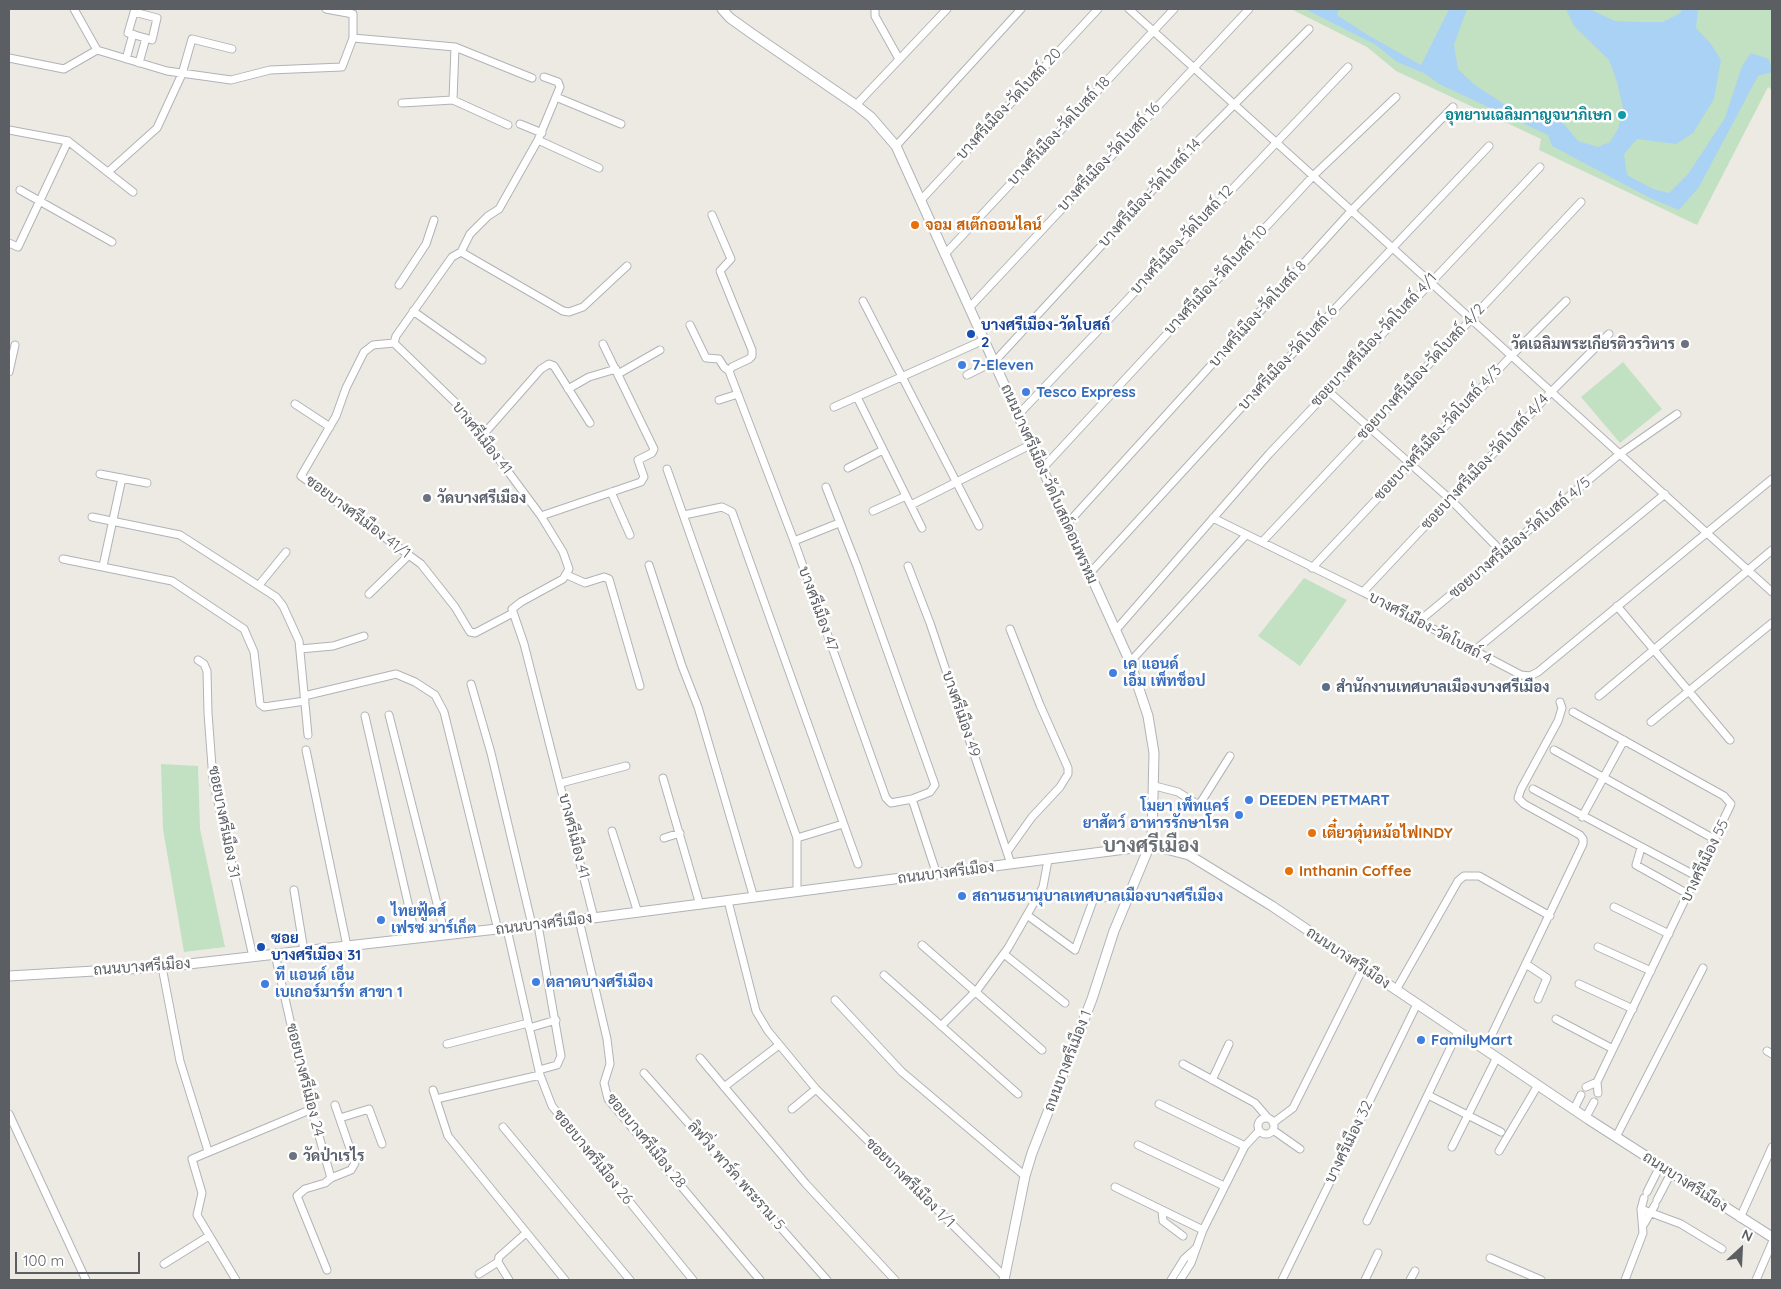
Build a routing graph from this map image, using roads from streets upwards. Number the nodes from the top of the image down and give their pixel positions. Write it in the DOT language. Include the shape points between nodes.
graph roads {
  1 [pos="74,9"];
  2 [pos="326,9"];
  3 [pos="724,9"];
  4 [pos="876,9"];
  5 [pos="947,9"];
  6 [pos="1021,9"];
  7 [pos="1098,9"];
  8 [pos="1130,9"];
  9 [pos="1174,9"];
  10 [pos="1249,9"];
  11 [pos="134,10"];
  12 [pos="1309,28"];
  13 [pos="1154,31"];
  14 [pos="133,34"];
  15 [pos="146,38"];
  16 [pos="354,38"];
  17 [pos="455,47"];
  18 [pos="232,49"];
  19 [pos="97,50"];
  20 [pos="9,58"];
  21 [pos="126,59"];
  22 [pos="899,59"];
  23 [pos="139,62"];
  24 [pos="1194,67"];
  25 [pos="1348,67"];
  26 [pos="182,74"];
  27 [pos="544,77"];
  28 [pos="532,78"];
  29 [pos="556,97"];
  30 [pos="1396,98"];
  31 [pos="453,100"];
  32 [pos="402,103"];
  33 [pos="1236,105"];
  34 [pos="856,106"];
  35 [pos="1453,107"];
  36 [pos="520,124"];
  37 [pos="621,124"];
  38 [pos="508,125"];
  39 [pos="9,130"];
  40 [pos="542,132"];
  41 [pos="538,140"];
  42 [pos="68,141"];
  43 [pos="1275,141"];
  44 [pos="896,146"];
  45 [pos="1489,146"];
  46 [pos="1540,167"];
  47 [pos="599,168"];
  48 [pos="108,172"];
  49 [pos="1314,175"];
  50 [pos="20,190"];
  51 [pos="133,192"];
  52 [pos="40,199"];
  53 [pos="921,200"];
  54 [pos="1581,202"];
  55 [pos="1352,210"];
  56 [pos="712,215"];
  57 [pos="434,220"];
  58 [pos="112,242"];
  59 [pos="9,243"];
  60 [pos="1392,247"];
  61 [pos="461,252"];
  62 [pos="945,254"];
  63 [pos="627,266"];
  64 [pos="1430,281"];
  65 [pos="399,285"];
  66 [pos="863,301"];
  67 [pos="1566,301"];
  68 [pos="970,307"];
  69 [pos="413,311"];
  70 [pos="1471,317"];
  71 [pos="690,325"];
  72 [pos="1608,334"];
  73 [pos="984,340"];
  74 [pos="394,343"];
  75 [pos="603,344"];
  76 [pos="15,345"];
  77 [pos="660,350"];
  78 [pos="1512,355"];
  79 [pos="482,360"];
  80 [pos="995,361"];
  81 [pos="617,371"];
  82 [pos="729,371"];
  83 [pos="9,372"];
  84 [pos="967,375"];
  85 [pos="902,377"];
  86 [pos="568,389"];
  87 [pos="1327,390"];
  88 [pos="1552,391"];
  89 [pos="738,394"];
  90 [pos="857,397"];
  91 [pos="719,400"];
  92 [pos="295,404"];
  93 [pos="834,407"];
  94 [pos="1677,414"];
  95 [pos="1018,415"];
  96 [pos="590,423"];
  97 [pos="330,427"];
  98 [pos="1369,427"];
  99 [pos="482,436"];
  100 [pos="1030,445"];
  101 [pos="883,450"];
  102 [pos="1621,453"];
  103 [pos="1409,464"];
  104 [pos="848,468"];
  105 [pos="667,469"];
  106 [pos="1042,469"];
  107 [pos="100,474"];
  108 [pos="122,478"];
  109 [pos="1772,479"];
  110 [pos="957,482"];
  111 [pos="147,483"];
  112 [pos="826,487"];
  113 [pos="611,492"];
  114 [pos="1665,494"];
  115 [pos="906,496"];
  116 [pos="1450,499"];
  117 [pos="911,506"];
  118 [pos="872,512"];
  119 [pos="542,516"];
  120 [pos="684,516"];
  121 [pos="92,517"];
  122 [pos="1213,518"];
  123 [pos="112,521"];
  124 [pos="839,522"];
  125 [pos="1067,524"];
  126 [pos="979,526"];
  127 [pos="922,528"];
  128 [pos="1706,533"];
  129 [pos="1246,535"];
  130 [pos="630,536"];
  131 [pos="794,541"];
  132 [pos="1262,542"];
  133 [pos="1772,550"];
  134 [pos="286,552"];
  135 [pos="1502,553"];
  136 [pos="409,555"];
  137 [pos="63,559"];
  138 [pos="649,565"];
  139 [pos="103,566"];
  140 [pos="908,566"];
  141 [pos="1312,568"];
  142 [pos="1748,570"];
  143 [pos="1090,573"];
  144 [pos="567,575"];
  145 [pos="259,585"];
  146 [pos="1364,592"];
  147 [pos="1772,592"];
  148 [pos="369,594"];
  149 [pos="1617,606"];
  150 [pos="513,613"];
  151 [pos="1418,622"];
  152 [pos="1772,623"];
  153 [pos="1010,630"];
  154 [pos="1115,631"];
  155 [pos="364,636"];
  156 [pos="300,649"];
  157 [pos="1656,649"];
  158 [pos="1474,651"];
  159 [pos="198,660"];
  160 [pos="1130,662"];
  161 [pos="471,684"];
  162 [pos="640,686"];
  163 [pos="1689,691"];
  164 [pos="1599,696"];
  165 [pos="305,698"];
  166 [pos="1560,702"];
  167 [pos="1573,712"];
  168 [pos="389,715"];
  169 [pos="365,716"];
  170 [pos="1651,722"];
  171 [pos="308,735"];
  172 [pos="1624,740"];
  173 [pos="1730,740"];
  174 [pos="306,750"];
  175 [pos="1554,750"];
  176 [pos="1230,756"];
  177 [pos="626,766"];
  178 [pos="1604,777"];
  179 [pos="664,778"];
  180 [pos="560,783"];
  181 [pos="1155,786"];
  182 [pos="1533,789"];
  183 [pos="912,799"];
  184 [pos="1582,817"];
  185 [pos="843,824"];
  186 [pos="612,831"];
  187 [pos="680,834"];
  188 [pos="664,838"];
  189 [pos="797,838"];
  190 [pos="1716,840"];
  191 [pos="1150,847"];
  192 [pos="1641,848"];
  193 [pos="1007,852"];
  194 [pos="1048,860"];
  195 [pos="858,864"];
  196 [pos="1011,864"];
  197 [pos="937,875"];
  198 [pos="1698,877"];
  199 [pos="294,890"];
  200 [pos="797,892"];
  201 [pos="1040,894"];
  202 [pos="1688,894"];
  203 [pos="754,898"];
  204 [pos="1094,898"];
  205 [pos="1112,898"];
  206 [pos="728,902"];
  207 [pos="700,905"];
  208 [pos="1614,908"];
  209 [pos="638,913"];
  210 [pos="1027,915"];
  211 [pos="1550,916"];
  212 [pos="594,918"];
  213 [pos="580,920"];
  214 [pos="535,925"];
  215 [pos="507,929"];
  216 [pos="498,930"];
  217 [pos="1669,934"];
  218 [pos="445,935"];
  219 [pos="416,938"];
  220 [pos="922,945"];
  221 [pos="347,946"];
  222 [pos="1598,947"];
  223 [pos="304,951"];
  224 [pos="275,954"];
  225 [pos="1004,954"];
  226 [pos="253,957"];
  227 [pos="1526,964"];
  228 [pos="162,967"];
  229 [pos="1362,968"];
  230 [pos="1703,968"];
  231 [pos="1651,971"];
  232 [pos="884,975"];
  233 [pos="9,976"];
  234 [pos="1579,984"];
  235 [pos="1396,990"];
  236 [pos="975,992"];
  237 [pos="1538,998"];
  238 [pos="835,1000"];
  239 [pos="1065,1003"];
  240 [pos="1416,1004"];
  241 [pos="1633,1009"];
  242 [pos="1556,1019"];
  243 [pos="556,1020"];
  244 [pos="529,1025"];
  245 [pos="941,1026"];
  246 [pos="1458,1032"];
  247 [pos="447,1044"];
  248 [pos="779,1044"];
  249 [pos="1228,1044"];
  250 [pos="1485,1049"];
  251 [pos="1613,1049"];
  252 [pos="1042,1050"];
  253 [pos="1497,1057"];
  254 [pos="700,1058"];
  255 [pos="1183,1064"];
  256 [pos="539,1073"];
  257 [pos="644,1073"];
  258 [pos="1212,1080"];
  259 [pos="1597,1082"];
  260 [pos="1538,1085"];
  261 [pos="1586,1086"];
  262 [pos="724,1087"];
  263 [pos="816,1088"];
  264 [pos="433,1090"];
  265 [pos="1598,1093"];
  266 [pos="1018,1094"];
  267 [pos="1428,1095"];
  268 [pos="1581,1095"];
  269 [pos="436,1099"];
  270 [pos="1594,1102"];
  271 [pos="1159,1104"];
  272 [pos="335,1105"];
  273 [pos="312,1109"];
  274 [pos="792,1109"];
  275 [pos="1574,1109"];
  276 [pos="9,1114"];
  277 [pos="1469,1116"];
  278 [pos="1267,1117"];
  279 [pos="1586,1117"];
  280 [pos="340,1118"];
  281 [pos="1273,1126"];
  282 [pos="503,1127"];
  283 [pos="1259,1131"];
  284 [pos="1501,1132"];
  285 [pos="1616,1138"];
  286 [pos="382,1144"];
  287 [pos="1138,1145"];
  288 [pos="1245,1146"];
  289 [pos="1452,1147"];
  290 [pos="1772,1147"];
  291 [pos="1300,1149"];
  292 [pos="208,1151"];
  293 [pos="1499,1151"];
  294 [pos="1660,1166"];
  295 [pos="1671,1173"];
  296 [pos="1025,1176"];
  297 [pos="331,1178"];
  298 [pos="1115,1186"];
  299 [pos="1224,1186"];
  300 [pos="1641,1209"];
  301 [pos="1162,1211"];
  302 [pos="1651,1213"];
  303 [pos="1740,1218"];
  304 [pos="1367,1221"];
  305 [pos="1644,1224"];
  306 [pos="1204,1230"];
  307 [pos="526,1233"];
  308 [pos="209,1236"];
  309 [pos="1183,1236"];
  310 [pos="1772,1237"];
  311 [pos="1772,1243"];
  312 [pos="1195,1248"];
  313 [pos="1722,1248"];
  314 [pos="1378,1253"];
  315 [pos="1490,1258"];
  316 [pos="498,1262"];
  317 [pos="164,1264"];
  318 [pos="326,1270"];
  319 [pos="1415,1271"];
  320 [pos="479,1274"];
  321 [pos="1004,1278"];
  322 [pos="86,1280"];
  323 [pos="236,1280"];
  324 [pos="510,1280"];
  325 [pos="565,1280"];
  326 [pos="630,1280"];
  327 [pos="693,1280"];
  328 [pos="760,1280"];
  329 [pos="827,1280"];
  330 [pos="895,1280"];
  331 [pos="1171,1280"];
  332 [pos="1180,1280"];
  333 [pos="1282,1280"];
  334 [pos="1365,1280"];
  335 [pos="1410,1280"];
  336 [pos="1541,1280"];
  337 [pos="1625,1280"];
  338 [pos="1756,1280"];
  1 -- 19 [label="street"];
  2 -- 16 [label="street" via="353,14"];
  3 -- 34 [label="street, ถนนบางศรีเมือง-วัดโบสถ์ดอนพรหม" via="751,33"];
  4 -- 22 [label="street" via="875,16"];
  5 -- 22 [label="street"];
  6 -- 44 [label="street"];
  7 -- 53 [label="street, บางศรีเมือง-วัดโบสถ์ 20"];
  8 -- 13 [label="street"];
  9 -- 13 [label="street, บางศรีเมือง-วัดโบสถ์ 18"];
  10 -- 24 [label="street, บางศรีเมือง-วัดโบสถ์ 16"];
  11 -- 14 [label="street" via="128,33"];
  11 -- 15 [label="street" via="157,18 152,40"];
  12 -- 33 [label="street, บางศรีเมือง-วัดโบสถ์ 14"];
  13 -- 24 [label="street"];
  13 -- 62 [label="street, บางศรีเมือง-วัดโบสถ์ 18"];
  14 -- 15 [label="street"];
  14 -- 21 [label="street"];
  15 -- 23 [label="street"];
  16 -- 17 [label="street"];
  16 -- 26 [label="street" via="342,67 264,71 231,80"];
  17 -- 28 [label="street"];
  17 -- 31 [label="street"];
  18 -- 26 [label="street" via="192,39"];
  19 -- 20 [label="street" via="64,69"];
  19 -- 21 [label="street"];
  21 -- 23 [label="street"];
  22 -- 34 [label="street"];
  23 -- 26 [label="street"];
  24 -- 33 [label="street"];
  24 -- 68 [label="street, บางศรีเมือง-วัดโบสถ์ 16"];
  25 -- 43 [label="street, บางศรีเมือง-วัดโบสถ์ 12"];
  26 -- 48 [label="street" via="157,128"];
  27 -- 29 [label="street" via="560,84"];
  29 -- 37 [label="street"];
  29 -- 40 [label="street"];
  30 -- 49 [label="street, บางศรีเมือง-วัดโบสถ์ 10"];
  31 -- 32 [label="street"];
  31 -- 38 [label="street"];
  33 -- 43 [label="street"];
  33 -- 80 [label="street, บางศรีเมือง-วัดโบสถ์ 14" via="1195,144"];
  34 -- 44 [label="street, ถนนบางศรีเมือง-วัดโบสถ์ดอนพรหม"];
  35 -- 55 [label="street, บางศรีเมือง-วัดโบสถ์ 8"];
  36 -- 40 [label="street"];
  39 -- 42 [label="street"];
  40 -- 41 [label="street"];
  41 -- 47 [label="street"];
  41 -- 61 [label="street" via="500,209 470,234"];
  42 -- 48 [label="street"];
  42 -- 52 [label="street"];
  43 -- 49 [label="street"];
  43 -- 95 [label="street, บางศรีเมือง-วัดโบสถ์ 12"];
  44 -- 53 [label="street, ถนนบางศรีเมือง-วัดโบสถ์ดอนพรหม"];
  45 -- 60 [label="street, บางศรีเมือง-วัดโบสถ์ 6"];
  46 -- 64 [label="street, ซอยบางศรีเมือง-วัดโบสถ์ 4/1"];
  48 -- 51 [label="street"];
  49 -- 55 [label="street"];
  49 -- 106 [label="street, บางศรีเมือง-วัดโบสถ์ 10"];
  50 -- 52 [label="street"];
  52 -- 58 [label="street"];
  52 -- 59 [label="street" via="18,247"];
  53 -- 62 [label="street, ถนนบางศรีเมือง-วัดโบสถ์ดอนพรหม"];
  54 -- 70 [label="street, ซอยบางศรีเมือง-วัดโบสถ์ 4/2"];
  55 -- 60 [label="street"];
  55 -- 125 [label="street, บางศรีเมือง-วัดโบสถ์ 8"];
  56 -- 82 [label="street" via="731,259 720,271 752,350 749,359"];
  57 -- 65 [label="street" via="426,244"];
  60 -- 64 [label="street"];
  60 -- 143 [label="street, บางศรีเมือง-วัดโบสถ์ 6"];
  61 -- 63 [label="street" via="569,312 583,307"];
  61 -- 69 [label="street" via="452,257"];
  62 -- 68 [label="street, ถนนบางศรีเมือง-วัดโบสถ์ดอนพรหม"];
  64 -- 70 [label="street"];
  64 -- 87 [label="street, ซอยบางศรีเมือง-วัดโบสถ์ 4/1"];
  66 -- 85 [label="street"];
  67 -- 78 [label="street, ซอยบางศรีเมือง-วัดโบสถ์ 4/3"];
  68 -- 73 [label="street, ถนนบางศรีเมือง-วัดโบสถ์ดอนพรหม"];
  69 -- 74 [label="street"];
  69 -- 79 [label="street"];
  70 -- 78 [label="street"];
  70 -- 98 [label="street, ซอยบางศรีเมือง-วัดโบสถ์ 4/2"];
  71 -- 82 [label="street" via="706,358 719,359"];
  72 -- 88 [label="street, ซอยบางศรีเมือง-วัดโบสถ์ 4/4"];
  73 -- 80 [label="street, ถนนบางศรีเมือง-วัดโบสถ์ดอนพรหม"];
  73 -- 85 [label="street"];
  74 -- 97 [label="street, ซอยบางศรีเมือง 41/1" via="373,345 364,352"];
  74 -- 99 [label="street, บางศรีเมือง 41" via="451,397"];
  75 -- 81 [label="street"];
  76 -- 83 [label="street"];
  77 -- 81 [label="street"];
  78 -- 88 [label="street"];
  78 -- 103 [label="street, ซอยบางศรีเมือง-วัดโบสถ์ 4/3"];
  80 -- 84 [label="street"];
  80 -- 95 [label="street, ถนนบางศรีเมือง-วัดโบสถ์ดอนพรหม"];
  81 -- 86 [label="street" via="589,377"];
  81 -- 113 [label="street" via="654,449 638,460 643,480"];
  82 -- 89 [label="street, บางศรีเมือง 47"];
  85 -- 90 [label="street"];
  85 -- 110 [label="street"];
  86 -- 96 [label="street"];
  86 -- 99 [label="street" via="554,366 548,364"];
  87 -- 98 [label="street"];
  87 -- 122 [label="street, ซอยบางศรีเมือง-วัดโบสถ์ 4/1"];
  88 -- 102 [label="street"];
  88 -- 116 [label="street, ซอยบางศรีเมือง-วัดโบสถ์ 4/4"];
  89 -- 91 [label="street"];
  89 -- 131 [label="street, บางศรีเมือง 47"];
  90 -- 93 [label="street"];
  90 -- 101 [label="street"];
  92 -- 97 [label="street"];
  94 -- 102 [label="street, ซอยบางศรีเมือง-วัดโบสถ์ 4/5"];
  95 -- 100 [label="street, ถนนบางศรีเมือง-วัดโบสถ์ดอนพรหม"];
  97 -- 136 [label="street, ซอยบางศรีเมือง 41/1" via="302,476"];
  98 -- 103 [label="street"];
  98 -- 132 [label="street, ซอยบางศรีเมือง-วัดโบสถ์ 4/2"];
  99 -- 119 [label="street, บางศรีเมือง 41"];
  100 -- 106 [label="street, ถนนบางศรีเมือง-วัดโบสถ์ดอนพรหม"];
  100 -- 110 [label="street"];
  101 -- 104 [label="street"];
  101 -- 115 [label="street"];
  102 -- 114 [label="street"];
  102 -- 135 [label="street, ซอยบางศรีเมือง-วัดโบสถ์ 4/5"];
  103 -- 116 [label="street"];
  103 -- 141 [label="street, ซอยบางศรีเมือง-วัดโบสถ์ 4/3"];
  105 -- 120 [label="street"];
  106 -- 125 [label="street, ถนนบางศรีเมือง-วัดโบสถ์ดอนพรหม"];
  107 -- 108 [label="street"];
  108 -- 111 [label="street"];
  108 -- 123 [label="street"];
  109 -- 128 [label="street, บางศรีเมือง-วัดโบสถ์ 4"];
  110 -- 117 [label="street"];
  110 -- 126 [label="street"];
  112 -- 124 [label="street"];
  113 -- 119 [label="street"];
  113 -- 130 [label="street"];
  114 -- 128 [label="street"];
  114 -- 158 [label="street"];
  115 -- 117 [label="street"];
  115 -- 118 [label="street"];
  116 -- 135 [label="street"];
  116 -- 146 [label="street, ซอยบางศรีเมือง-วัดโบสถ์ 4/4"];
  117 -- 127 [label="street"];
  119 -- 144 [label="street, บางศรีเมือง 41" via="563,552"];
  120 -- 185 [label="street" via="722,507 732,512"];
  120 -- 189 [label="street"];
  121 -- 123 [label="street"];
  122 -- 129 [label="street, บางศรีเมือง-วัดโบสถ์ 4"];
  122 -- 154 [label="street"];
  123 -- 139 [label="street"];
  123 -- 145 [label="street" via="180,535"];
  124 -- 131 [label="street"];
  124 -- 183 [label="street, บางศรีเมือง 47" via="935,785 934,789"];
  125 -- 143 [label="street, ถนนบางศรีเมือง-วัดโบสถ์ดอนพรหม"];
  128 -- 142 [label="street"];
  128 -- 149 [label="street, บางศรีเมือง-วัดโบสถ์ 4"];
  129 -- 132 [label="street, บางศรีเมือง-วัดโบสถ์ 4"];
  129 -- 160 [label="street"];
  131 -- 183 [label="street, บางศรีเมือง 47" via="886,798 892,803"];
  132 -- 141 [label="street, บางศรีเมือง-วัดโบสถ์ 4"];
  133 -- 142 [label="street"];
  134 -- 145 [label="street"];
  135 -- 151 [label="street, ซอยบางศรีเมือง-วัดโบสถ์ 4/5"];
  136 -- 148 [label="street"];
  136 -- 150 [label="street, ซอยบางศรีเมือง 41/1" via="435,580 470,632 475,633"];
  137 -- 139 [label="street"];
  138 -- 203 [label="street" via="698,707"];
  139 -- 165 [label="street" via="172,581 244,629 254,652 258,698 264,707"];
  140 -- 193 [label="street, บางศรีเมือง 49"];
  141 -- 146 [label="street, บางศรีเมือง-วัดโบสถ์ 4"];
  142 -- 147 [label="street"];
  142 -- 157 [label="street"];
  143 -- 154 [label="street, ถนนบางศรีเมือง-วัดโบสถ์ดอนพรหม"];
  144 -- 150 [label="street" via="514,606"];
  144 -- 162 [label="street" via="585,583 604,577 609,579"];
  145 -- 156 [label="street" via="283,606"];
  146 -- 151 [label="street, บางศรีเมือง-วัดโบสถ์ 4"];
  149 -- 157 [label="street"];
  149 -- 158 [label="street, บางศรีเมือง-วัดโบสถ์ 4" via="1530,676 1521,675"];
  150 -- 180 [label="street, บางศรีเมือง 41"];
  151 -- 158 [label="street, บางศรีเมือง-วัดโบสถ์ 4"];
  152 -- 163 [label="street"];
  153 -- 193 [label="street" via="1068,774"];
  154 -- 160 [label="street, ถนนบางศรีเมือง-วัดโบสถ์ดอนพรหม"];
  155 -- 156 [label="street" via="333,646"];
  156 -- 165 [label="street"];
  157 -- 163 [label="street"];
  157 -- 164 [label="street"];
  159 -- 226 [label="street, ซอยบางศรีเมือง 31" via="207,671 213,780"];
  160 -- 181 [label="street, ถนนบางศรีเมือง-วัดโบสถ์ดอนพรหม" via="1153,738"];
  161 -- 214 [label="street"];
  163 -- 170 [label="street"];
  163 -- 173 [label="street"];
  165 -- 171 [label="street"];
  165 -- 216 [label="street" via="396,674 435,695 449,730"];
  166 -- 211 [label="street" via="1562,708 1558,721 1518,798 1583,838"];
  167 -- 172 [label="street, บางศรีเมือง 55"];
  168 -- 218 [label="street"];
  169 -- 219 [label="street"];
  172 -- 178 [label="street"];
  172 -- 190 [label="street, บางศรีเมือง 55" via="1729,800 1730,810"];
  174 -- 221 [label="street"];
  175 -- 178 [label="street"];
  176 -- 181 [label="street" via="1197,804 1178,792"];
  177 -- 180 [label="street"];
  178 -- 184 [label="street"];
  178 -- 190 [label="street"];
  179 -- 187 [label="street"];
  180 -- 212 [label="street, บางศรีเมือง 41"];
  181 -- 191 [label="street, ถนนบางศรีเมือง-วัดโบสถ์ดอนพรหม"];
  182 -- 184 [label="street"];
  183 -- 197 [label="street"];
  184 -- 192 [label="street"];
  185 -- 189 [label="street"];
  185 -- 195 [label="street"];
  186 -- 209 [label="street"];
  187 -- 188 [label="street"];
  187 -- 207 [label="street"];
  189 -- 200 [label="street"];
  190 -- 198 [label="street, บางศรีเมือง 55"];
  191 -- 194 [label="street, ถนนบางศรีเมือง"];
  191 -- 229 [label="street, ถนนบางศรีเมือง" via="1178,851 1200,861"];
  191 -- 296 [label="street, ถนนบางศรีเมือง 1" via="1114,931 1092,999"];
  192 -- 198 [label="street"];
  192 -- 202 [label="street" via="1636,865"];
  193 -- 196 [label="street, บางศรีเมือง 49"];
  194 -- 196 [label="street, ถนนบางศรีเมือง"];
  194 -- 201 [label="street"];
  196 -- 197 [label="street, ถนนบางศรีเมือง"];
  197 -- 200 [label="street, ถนนบางศรีเมือง"];
  198 -- 202 [label="street, บางศรีเมือง 55"];
  199 -- 223 [label="street"];
  200 -- 203 [label="street, ถนนบางศรีเมือง"];
  201 -- 204 [label="street"];
  201 -- 210 [label="street"];
  202 -- 217 [label="street, บางศรีเมือง 55"];
  203 -- 206 [label="street, ถนนบางศรีเมือง"];
  204 -- 205 [label="street"];
  204 -- 210 [label="street" via="1075,950"];
  206 -- 207 [label="street, ถนนบางศรีเมือง"];
  206 -- 248 [label="street, ซอยบางศรีเมือง 1/1" via="756,1011"];
  207 -- 209 [label="street, ถนนบางศรีเมือง"];
  208 -- 217 [label="street"];
  209 -- 212 [label="street, ถนนบางศรีเมือง"];
  210 -- 225 [label="street"];
  211 -- 227 [label="street"];
  211 -- 235 [label="street" via="1480,876 1464,876"];
  212 -- 213 [label="street, ถนนบางศรีเมือง"];
  213 -- 214 [label="street, ถนนบางศรีเมือง"];
  213 -- 328 [label="street, ซอยบางศรีเมือง 28" via="607,1039 610,1064 604,1083 608,1098"];
  214 -- 215 [label="street, ถนนบางศรีเมือง"];
  214 -- 243 [label="street"];
  215 -- 216 [label="street, ถนนบางศรีเมือง"];
  215 -- 244 [label="street, ซอยบางศรีเมือง 26"];
  216 -- 218 [label="street, ถนนบางศรีเมือง"];
  217 -- 231 [label="street, บางศรีเมือง 55"];
  218 -- 219 [label="street, ถนนบางศรีเมือง"];
  219 -- 221 [label="street, ถนนบางศรีเมือง"];
  220 -- 236 [label="street"];
  221 -- 223 [label="street, ถนนบางศรีเมือง"];
  222 -- 231 [label="street"];
  223 -- 224 [label="street, ถนนบางศรีเมือง"];
  224 -- 226 [label="street, ถนนบางศรีเมือง"];
  224 -- 273 [label="street, ซอยบางศรีเมือง 24"];
  225 -- 236 [label="street"];
  225 -- 239 [label="street"];
  226 -- 228 [label="street, ถนนบางศรีเมือง"];
  227 -- 237 [label="street" via="1547,978"];
  227 -- 250 [label="street"];
  228 -- 233 [label="street, ถนนบางศรีเมือง"];
  228 -- 292 [label="street" via="180,1061"];
  229 -- 235 [label="street, ถนนบางศรีเมือง"];
  229 -- 281 [label="street" via="1292,1108"];
  230 -- 285 [label="street"];
  231 -- 241 [label="street, บางศรีเมือง 55"];
  232 -- 245 [label="street"];
  234 -- 241 [label="street"];
  235 -- 240 [label="street, ถนนบางศรีเมือง"];
  236 -- 245 [label="street"];
  236 -- 252 [label="street"];
  238 -- 296 [label="street" via="902,1072"];
  240 -- 246 [label="street, ถนนบางศรีเมือง"];
  240 -- 333 [label="street, บางศรีเมือง 32"];
  241 -- 251 [label="street, บางศรีเมือง 55"];
  242 -- 251 [label="street"];
  243 -- 244 [label="street"];
  243 -- 256 [label="street" via="562,1056 557,1065"];
  244 -- 247 [label="street"];
  244 -- 256 [label="street, ซอยบางศรีเมือง 26"];
  245 -- 266 [label="street"];
  246 -- 250 [label="street, ถนนบางศรีเมือง"];
  246 -- 267 [label="street"];
  248 -- 262 [label="street"];
  248 -- 263 [label="street, ซอยบางศรีเมือง 1/1"];
  249 -- 258 [label="street"];
  250 -- 253 [label="street, ถนนบางศรีเมือง"];
  251 -- 259 [label="street, บางศรีเมือง 55"];
  253 -- 260 [label="street, ถนนบางศรีเมือง"];
  253 -- 277 [label="street"];
  254 -- 262 [label="street"];
  255 -- 258 [label="street"];
  256 -- 269 [label="street"];
  256 -- 327 [label="street, ซอยบางศรีเมือง 26" via="552,1106 562,1121"];
  257 -- 329 [label="street, ลิฟวิ่ง พาร์ค พระราม 5"];
  258 -- 278 [label="street" via="1255,1103"];
  259 -- 261 [label="street"];
  259 -- 265 [label="street"];
  260 -- 275 [label="street, ถนนบางศรีเมือง"];
  260 -- 293 [label="street"];
  262 -- 330 [label="street" via="806,1184"];
  263 -- 274 [label="street"];
  263 -- 321 [label="street, ซอยบางศรีเมือง 1/1"];
  264 -- 269 [label="street"];
  267 -- 277 [label="street"];
  267 -- 304 [label="street"];
  268 -- 275 [label="street"];
  269 -- 307 [label="street" via="448,1136"];
  270 -- 279 [label="street"];
  271 -- 288 [label="street"];
  272 -- 280 [label="street"];
  273 -- 292 [label="street"];
  273 -- 297 [label="street, ซอยบางศรีเมือง 24"];
  275 -- 279 [label="street, ถนนบางศรีเมือง"];
  276 -- 322 [label="street"];
  277 -- 284 [label="street"];
  277 -- 289 [label="street"];
  278 -- 281 [label="street"];
  278 -- 283 [label="street" via="1259,1121"];
  279 -- 285 [label="street, ถนนบางศรีเมือง"];
  280 -- 286 [label="street" via="369,1109"];
  280 -- 297 [label="street" via="355,1163 350,1170"];
  281 -- 283 [label="street" via="1267,1134"];
  281 -- 291 [label="street"];
  282 -- 326 [label="street"];
  283 -- 288 [label="street"];
  285 -- 294 [label="street, ถนนบางศรีเมือง"];
  287 -- 299 [label="street"];
  288 -- 299 [label="street"];
  290 -- 303 [label="street"];
  292 -- 308 [label="street" via="192,1159 202,1193 197,1215"];
  294 -- 295 [label="street, ถนนบางศรีเมือง"];
  294 -- 300 [label="street"];
  295 -- 302 [label="street"];
  295 -- 303 [label="street, ถนนบางศรีเมือง"];
  296 -- 321 [label="street, ถนนบางศรีเมือง 1"];
  297 -- 318 [label="street" via="297,1196"];
  298 -- 301 [label="street"];
  299 -- 306 [label="street"];
  300 -- 302 [label="street"];
  300 -- 305 [label="street"];
  301 -- 306 [label="street"];
  301 -- 309 [label="street" via="1164,1221"];
  302 -- 305 [label="street"];
  302 -- 313 [label="street" via="1691,1229"];
  303 -- 310 [label="street, ถนนบางศรีเมือง"];
  305 -- 337 [label="street"];
  306 -- 312 [label="street"];
  307 -- 316 [label="street" via="501,1254"];
  307 -- 325 [label="street"];
  308 -- 317 [label="street"];
  308 -- 323 [label="street"];
  311 -- 338 [label="street"];
  312 -- 331 [label="street"];
  312 -- 332 [label="street" via="1192,1263"];
  314 -- 334 [label="street"];
  315 -- 336 [label="street"];
  316 -- 320 [label="street"];
  316 -- 324 [label="street"];
  319 -- 335 [label="street"];
}
